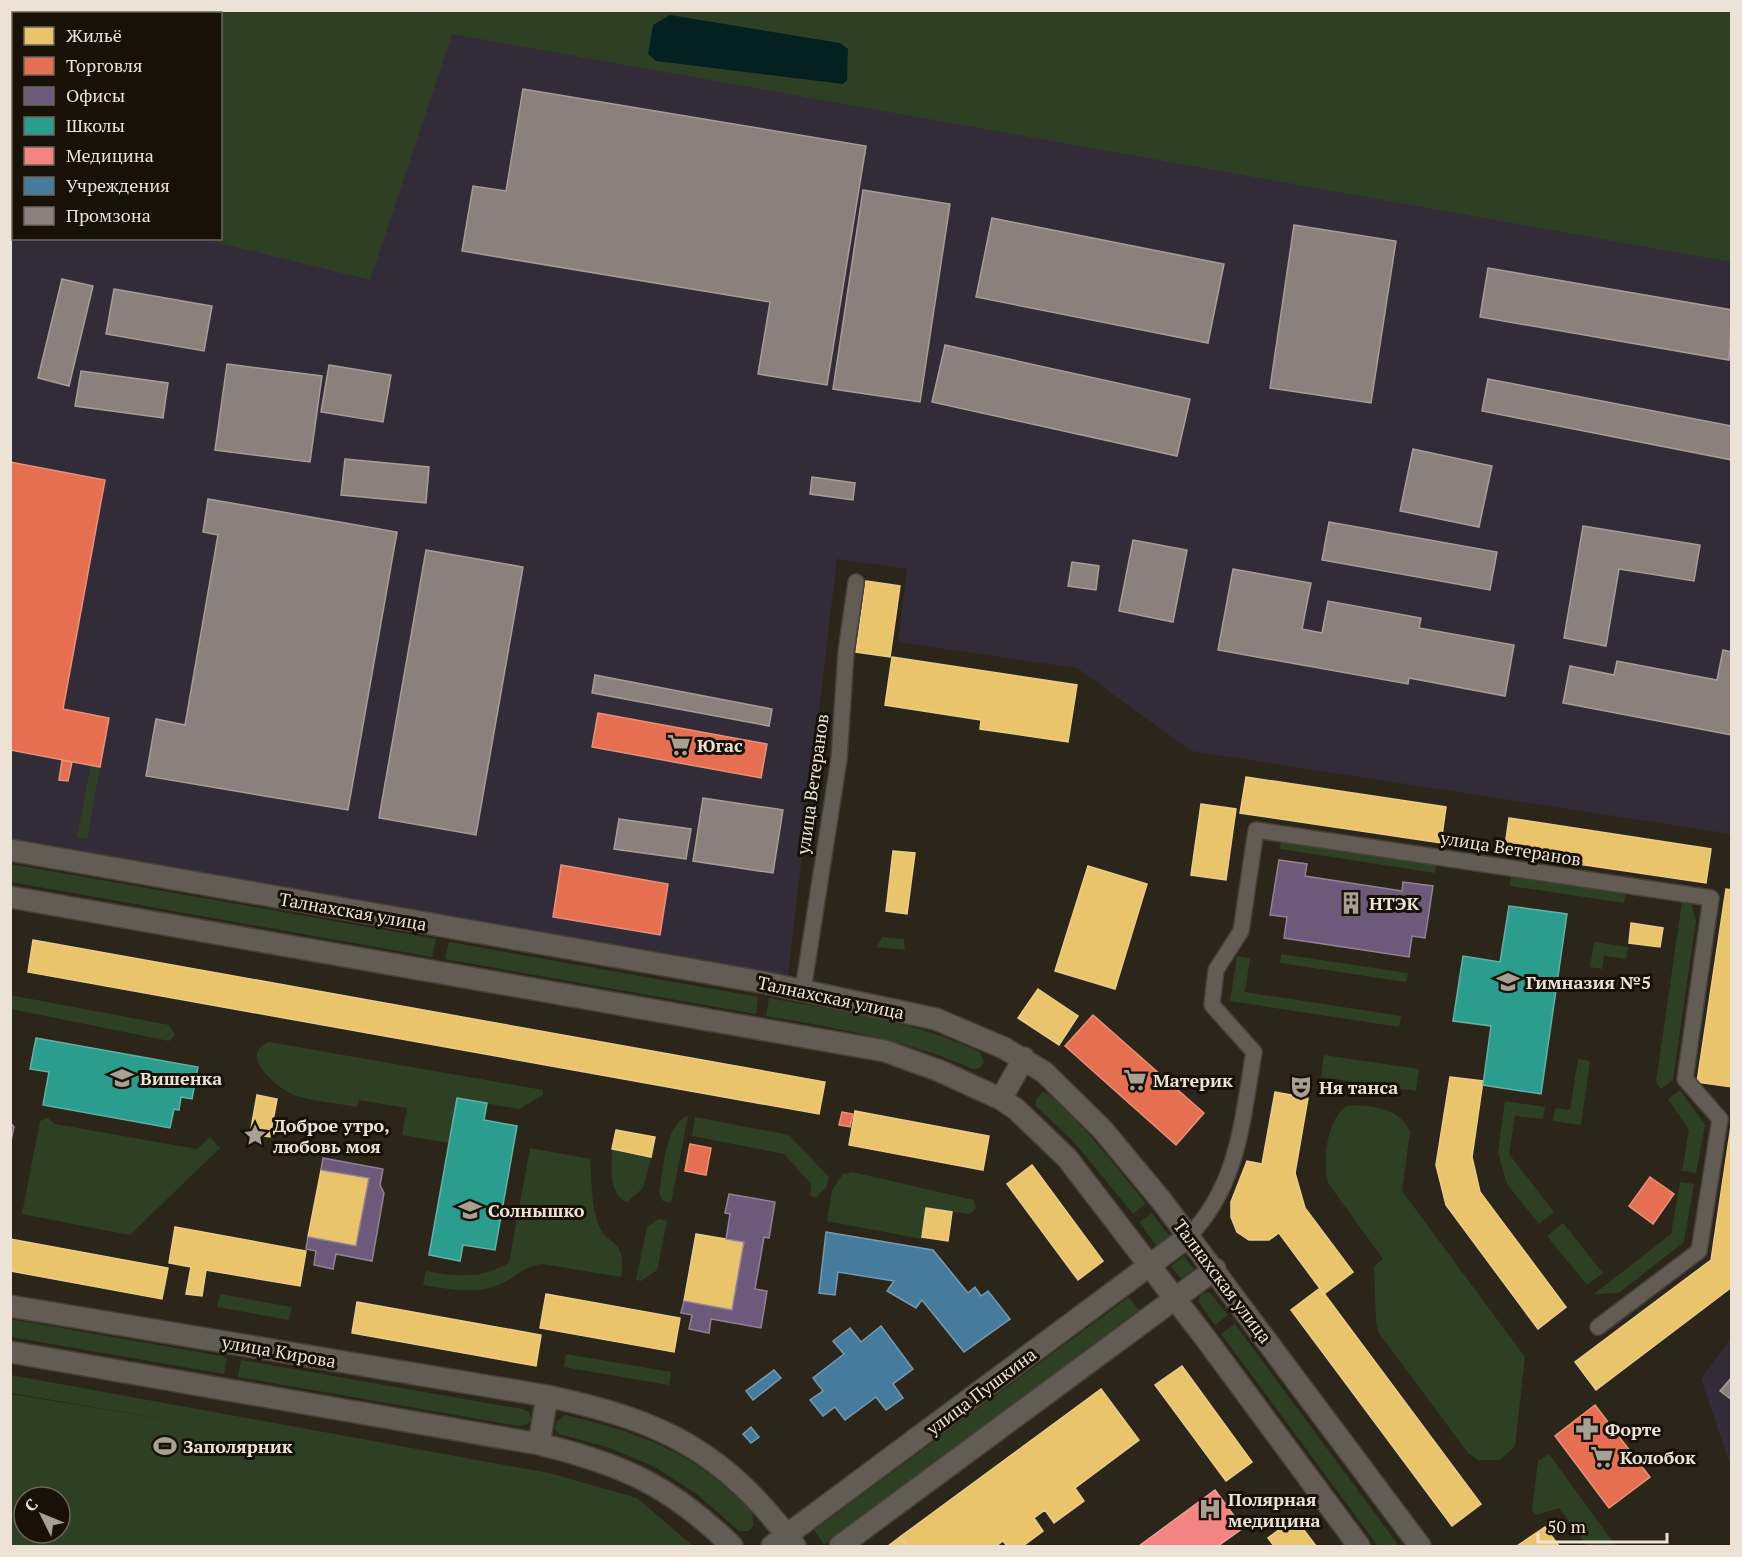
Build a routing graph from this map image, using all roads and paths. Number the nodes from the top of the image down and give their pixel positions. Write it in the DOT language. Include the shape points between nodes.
graph roads {
  1 [pos="856,582"];
  2 [pos="10,850"];
  3 [pos="10,897"];
  4 [pos="803,990"];
  5 [pos="1024,1058"];
  6 [pos="1001,1099"];
  7 [pos="1189,1236"];
  8 [pos="1151,1265"];
  9 [pos="1215,1269"];
  10 [pos="1176,1298"];
  11 [pos="10,1306"];
  12 [pos="1598,1327"];
  13 [pos="10,1352"];
  14 [pos="547,1396"];
  15 [pos="539,1444"];
  16 [pos="784,1543"];
  17 [pos="732,1546"];
  18 [pos="840,1546"];
  19 [pos="1359,1546"];
  20 [pos="1420,1546"];
  1 -- 4 [label="street, улица Ветеранов" via="846,652 839,759"];
  2 -- 4 [label="street, Талнахская улица"];
  3 -- 6 [label="street" via="885,1051"];
  4 -- 5 [label="street, Талнахская улица" via="936,1019"];
  5 -- 6 [label="street"];
  5 -- 7 [label="street, Талнахская улица" via="1044,1072 1102,1129"];
  6 -- 8 [label="street" via="1067,1158"];
  7 -- 8 [label="street, улица Пушкина"];
  7 -- 9 [label="street, Талнахская улица"];
  7 -- 12 [label="street, улица Ветеранов" via="1205,1219 1233,1167 1254,1052 1212,1005 1216,970 1241,932 1256,830 1711,898 1684,1079 1720,1119 1699,1251"];
  8 -- 10 [label="street"];
  8 -- 16 [label="street, улица Пушкина"];
  9 -- 10 [label="street"];
  9 -- 20 [label="street, Талнахская улица"];
  10 -- 18 [label="street"];
  10 -- 19 [label="street"];
  11 -- 14 [label="street, улица Кирова"];
  13 -- 15 [label="street"];
  14 -- 15 [label="street"];
  14 -- 16 [label="street, улица Кирова" via="630,1417 671,1434 708,1456 763,1505"];
  15 -- 17 [label="street" via="610,1463 645,1478 677,1498"];
}
